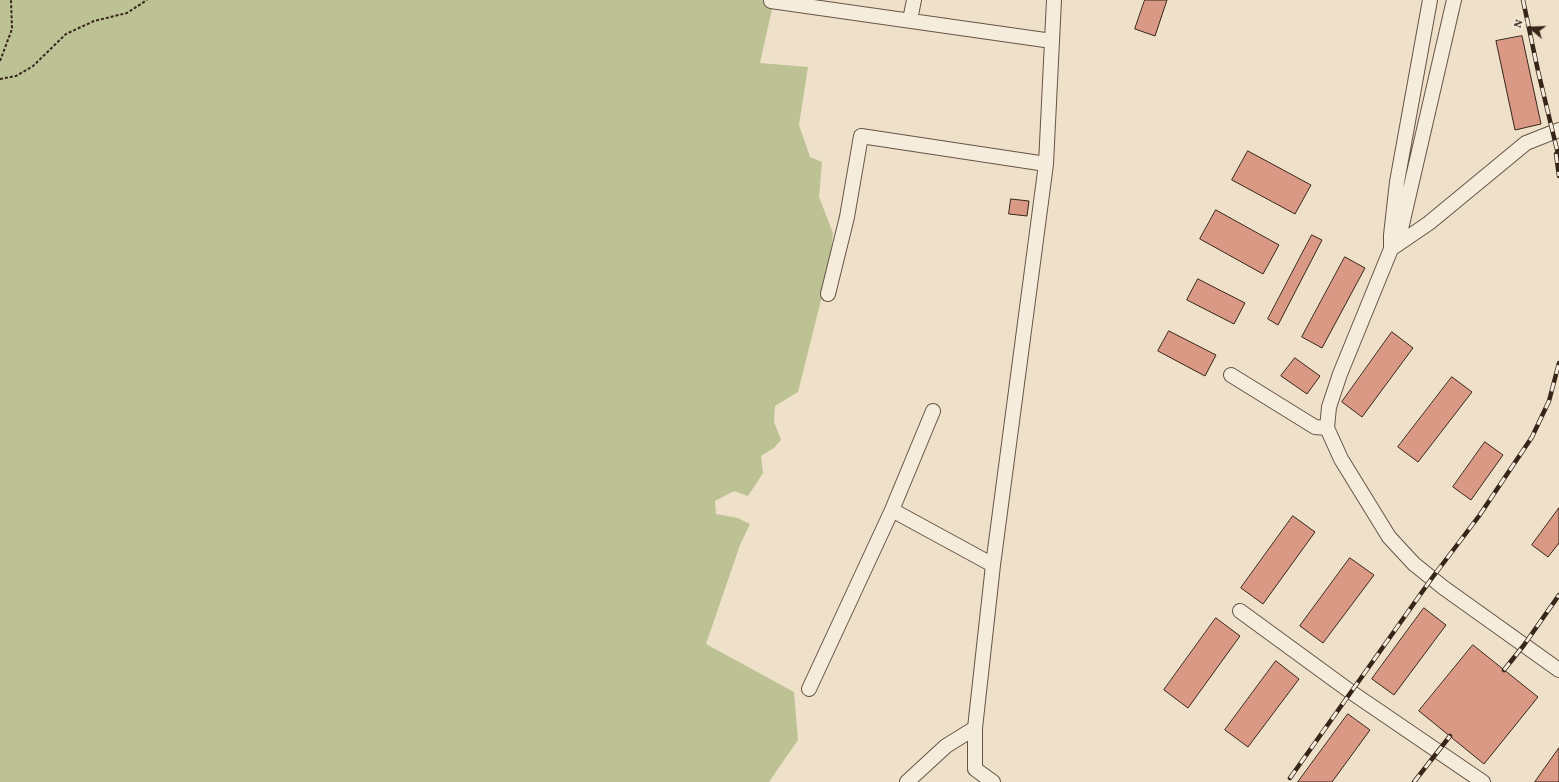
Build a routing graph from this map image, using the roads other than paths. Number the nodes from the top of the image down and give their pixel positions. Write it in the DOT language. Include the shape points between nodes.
graph roads {
  1 [pos="771,0"];
  2 [pos="914,0"];
  3 [pos="1054,0"];
  4 [pos="1430,0"];
  5 [pos="1454,0"];
  6 [pos="910,20"];
  7 [pos="1052,40"];
  8 [pos="1559,130"];
  9 [pos="1046,164"];
  10 [pos="1391,249"];
  11 [pos="828,294"];
  12 [pos="1231,375"];
  13 [pos="933,411"];
  14 [pos="1327,428"];
  15 [pos="892,510"];
  16 [pos="993,565"];
  17 [pos="1240,611"];
  18 [pos="1559,670"];
  19 [pos="809,689"];
  20 [pos="975,728"];
  21 [pos="907,782"];
  22 [pos="993,782"];
  23 [pos="1483,782"];
  1 -- 6 [label="street"];
  2 -- 6 [label="street"];
  3 -- 7 [label="street"];
  4 -- 10 [label="street" via="1397,182"];
  5 -- 10 [label="street" via="1400,229"];
  6 -- 7 [label="street"];
  7 -- 9 [label="street"];
  8 -- 10 [label="street" via="1526,143 1429,222"];
  9 -- 11 [label="street" via="861,136 847,217"];
  9 -- 16 [label="street"];
  10 -- 14 [label="street" via="1340,374 1329,406"];
  12 -- 14 [label="street" via="1315,427"];
  13 -- 15 [label="street"];
  14 -- 18 [label="street" via="1341,459 1389,538 1414,564 1444,588"];
  15 -- 16 [label="street"];
  15 -- 19 [label="street"];
  16 -- 20 [label="street"];
  17 -- 23 [label="street" via="1351,692"];
  20 -- 21 [label="street" via="946,746"];
  20 -- 22 [label="street" via="975,769"];
}
